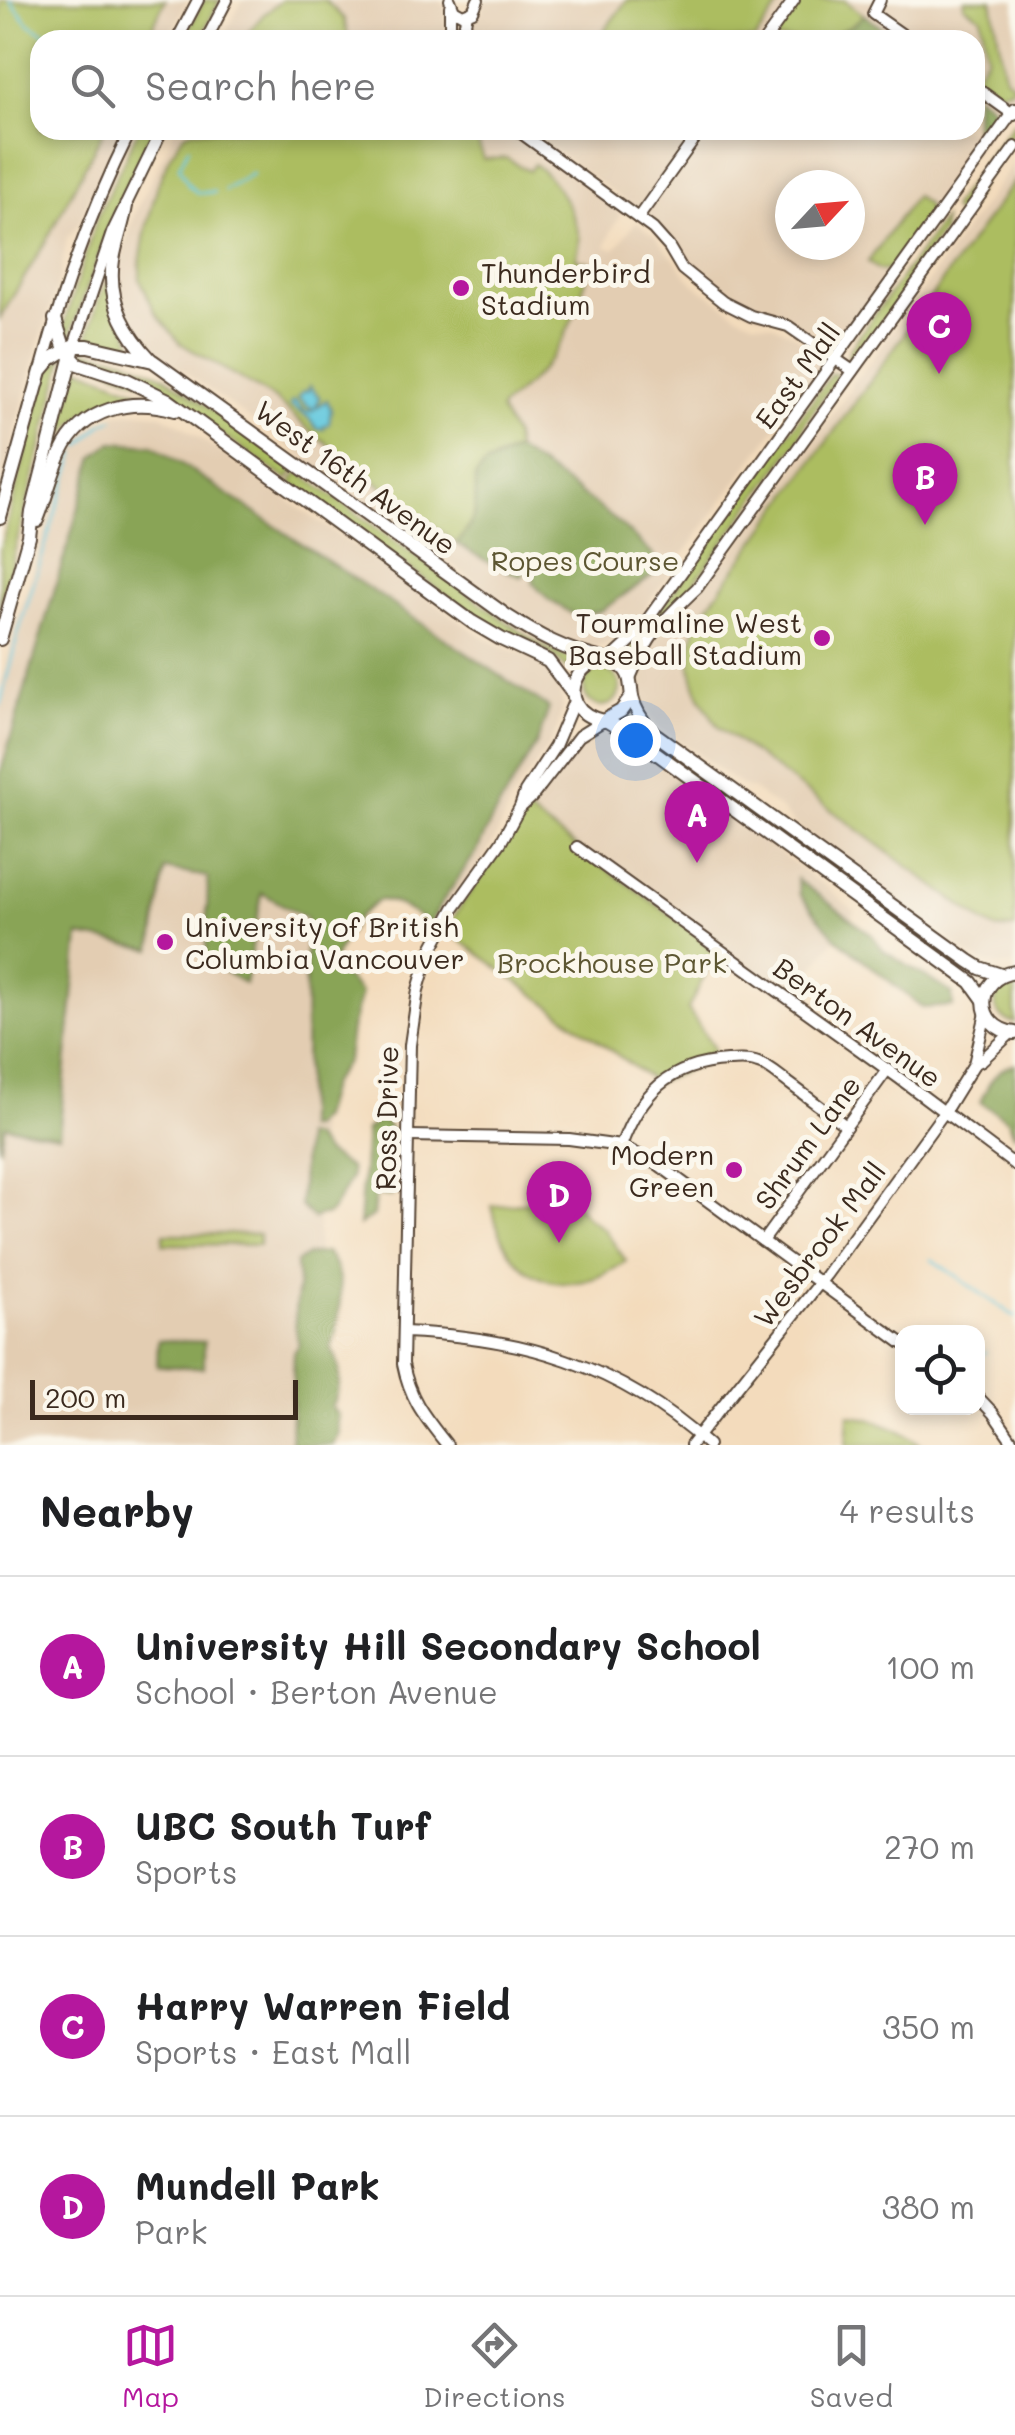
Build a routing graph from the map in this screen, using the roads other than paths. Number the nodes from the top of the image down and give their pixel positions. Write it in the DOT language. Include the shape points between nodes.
graph roads {
  1 [pos="198,0"];
  2 [pos="227,0"];
  3 [pos="478,0"];
  4 [pos="794,0"];
  5 [pos="880,0"];
  6 [pos="449,2"];
  7 [pos="467,14"];
  8 [pos="183,30"];
  9 [pos="211,30"];
  10 [pos="450,30"];
  11 [pos="463,30"];
  12 [pos="772,30"];
  13 [pos="896,30"];
  14 [pos="985,94"];
  15 [pos="1014,113"];
  16 [pos="127,140"];
  17 [pos="157,140"];
  18 [pos="531,140"];
  19 [pos="693,140"];
  20 [pos="1015,147"];
  21 [pos="126,206"];
  22 [pos="638,218"];
  23 [pos="56,319"];
  24 [pos="70,351"];
  25 [pos="837,358"];
  26 [pos="153,361"];
  27 [pos="41,371"];
  28 [pos="854,371"];
  29 [pos="186,414"];
  30 [pos="0,517"];
  31 [pos="29,537"];
  32 [pos="0,640"];
  33 [pos="607,660"];
  34 [pos="630,678"];
  35 [pos="632,696"];
  36 [pos="573,698"];
  37 [pos="605,721"];
  38 [pos="520,807"];
  39 [pos="576,847"];
  40 [pos="1008,973"];
  41 [pos="985,1006"];
  42 [pos="1013,1033"];
  43 [pos="974,1064"];
  44 [pos="886,1070"];
  45 [pos="944,1111"];
  46 [pos="846,1126"];
  47 [pos="409,1136"];
  48 [pos="621,1146"];
  49 [pos="1015,1164"];
  50 [pos="763,1241"];
  51 [pos="820,1282"];
  52 [pos="404,1332"];
  53 [pos="895,1338"];
  54 [pos="985,1404"];
  55 [pos="695,1441"];
  56 [pos="446,1445"];
  57 [pos="708,1445"];
  58 [pos="1014,1445"];
  1 -- 8 [label="street"];
  2 -- 9 [label="street"];
  3 -- 7 [label="street"];
  4 -- 12 [label="street"];
  5 -- 13 [label="street" via="873,14"];
  6 -- 7 [label="street"];
  6 -- 10 [label="street"];
  7 -- 11 [label="street"];
  14 -- 15 [label="street"];
  15 -- 25 [label="street, East Mall"];
  16 -- 23 [label="street" via="90,220"];
  17 -- 21 [label="street"];
  18 -- 22 [label="street"];
  19 -- 22 [label="street"];
  20 -- 28 [label="street, East Mall"];
  21 -- 24 [label="street"];
  21 -- 26 [label="main road" via="113,260 114,299 125,327"];
  22 -- 25 [label="street" via="722,302 788,326"];
  23 -- 24 [label="main road"];
  23 -- 27 [label="street"];
  24 -- 26 [label="main road, West 16th Avenue" via="88,346"];
  24 -- 27 [label="main road"];
  24 -- 29 [label="main road, West 16th Avenue" via="78,364 157,393"];
  24 -- 31 [label="main road"];
  25 -- 28 [label="street"];
  25 -- 33 [label="street, East Mall" via="635,637"];
  26 -- 33 [label="main road, West 16th Avenue" via="506,616 551,643"];
  27 -- 30 [label="main road"];
  28 -- 34 [label="street, East Mall" via="697,588 666,616"];
  29 -- 31 [label="main road" via="134,404 91,418 64,447"];
  29 -- 36 [label="main road, West 16th Avenue" via="472,622 548,661"];
  31 -- 32 [label="main road"];
  33 -- 34 [label="main road"];
  33 -- 36 [label="main road" via="579,674"];
  34 -- 35 [label="main road"];
  35 -- 37 [label="main road"];
  35 -- 40 [label="main road" via="651,731 968,961"];
  36 -- 37 [label="main road" via="584,715"];
  36 -- 38 [label="street, Ross Drive"];
  37 -- 38 [label="street, Ross Drive" via="580,736"];
  37 -- 41 [label="main road" via="971,982"];
  38 -- 47 [label="street, Ross Drive" via="428,956 410,1045"];
  39 -- 44 [label="street, Berton Avenue"];
  40 -- 41 [label="main road" via="990,984"];
  41 -- 42 [label="main road" via="994,1024"];
  41 -- 43 [label="street, Wesbrook Mall"];
  42 -- 43 [label="street, Wesbrook Mall"];
  43 -- 45 [label="street, Wesbrook Mall"];
  44 -- 45 [label="street, Berton Avenue"];
  44 -- 46 [label="street, Shrum Lane"];
  45 -- 49 [label="street, Berton Avenue"];
  45 -- 51 [label="street, Wesbrook Mall"];
  46 -- 48 [label="street" via="760,1063 721,1061 660,1084 632,1116"];
  46 -- 50 [label="street, Shrum Lane"];
  47 -- 48 [label="street"];
  47 -- 52 [label="street, Ross Drive"];
  48 -- 50 [label="street"];
  50 -- 51 [label="street"];
  51 -- 53 [label="street"];
  51 -- 55 [label="street, Wesbrook Mall"];
  52 -- 55 [label="street" via="497,1340 567,1359 669,1413"];
  52 -- 56 [label="street, Ross Drive" via="407,1386"];
  54 -- 58 [label="street"];
  55 -- 57 [label="street"];
}
